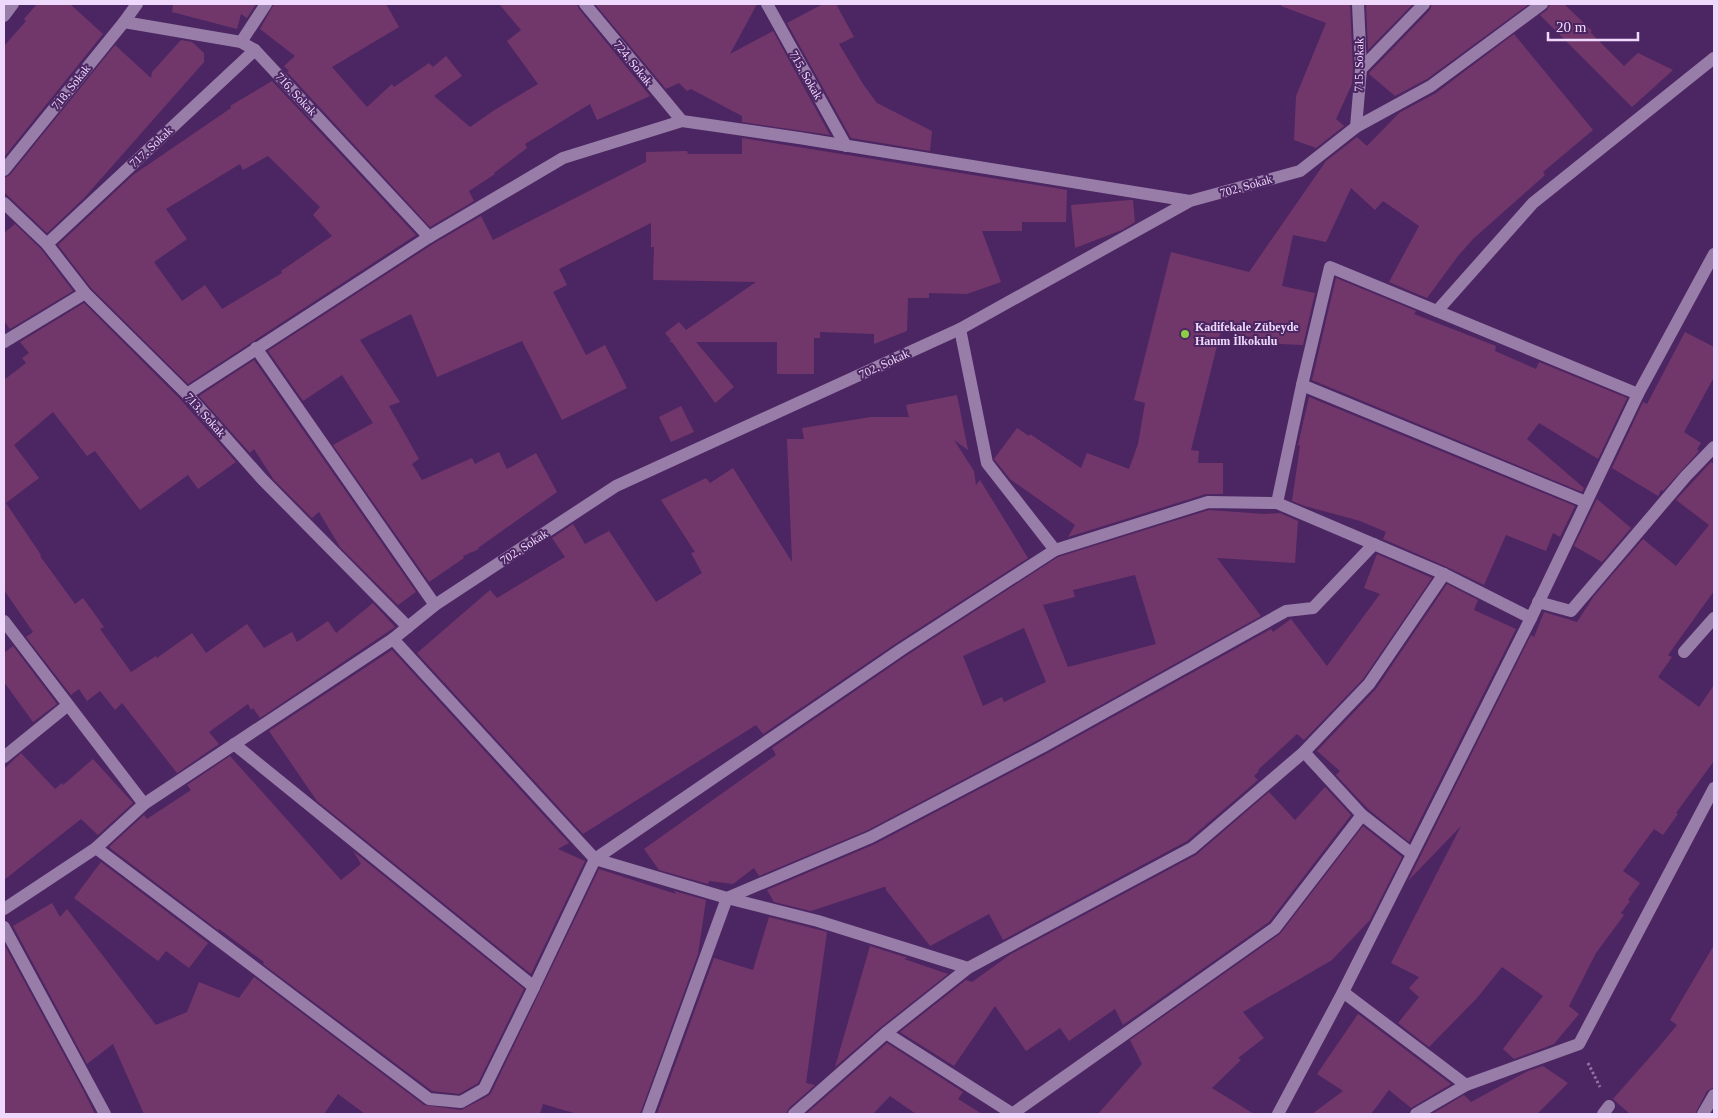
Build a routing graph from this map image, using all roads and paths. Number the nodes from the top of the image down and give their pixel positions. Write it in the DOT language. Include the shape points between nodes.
graph roads {
  1 [pos="13,4"];
  2 [pos="137,4"];
  3 [pos="266,4"];
  4 [pos="585,4"];
  5 [pos="766,4"];
  6 [pos="1358,4"];
  7 [pos="1424,4"];
  8 [pos="1542,4"];
  9 [pos="4,16"];
  10 [pos="124,22"];
  11 [pos="241,42"];
  12 [pos="255,50"];
  13 [pos="1714,58"];
  14 [pos="1361,69"];
  15 [pos="682,122"];
  16 [pos="1356,126"];
  17 [pos="846,146"];
  18 [pos="4,170"];
  19 [pos="1190,201"];
  20 [pos="4,203"];
  21 [pos="429,238"];
  22 [pos="47,244"];
  23 [pos="1714,257"];
  24 [pos="85,293"];
  25 [pos="1437,311"];
  26 [pos="960,329"];
  27 [pos="4,342"];
  28 [pos="256,348"];
  29 [pos="1302,385"];
  30 [pos="187,394"];
  31 [pos="1638,394"];
  32 [pos="1714,447"];
  33 [pos="1586,502"];
  34 [pos="1277,503"];
  35 [pos="1374,544"];
  36 [pos="1054,550"];
  37 [pos="1444,574"];
  38 [pos="1538,602"];
  39 [pos="435,604"];
  40 [pos="1531,618"];
  41 [pos="1714,618"];
  42 [pos="4,620"];
  43 [pos="408,627"];
  44 [pos="393,639"];
  45 [pos="1684,652"];
  46 [pos="68,705"];
  47 [pos="234,744"];
  48 [pos="1304,752"];
  49 [pos="4,757"];
  50 [pos="1714,788"];
  51 [pos="144,804"];
  52 [pos="1362,815"];
  53 [pos="96,848"];
  54 [pos="1412,854"];
  55 [pos="595,859"];
  56 [pos="727,898"];
  57 [pos="4,909"];
  58 [pos="4,927"];
  59 [pos="968,968"];
  60 [pos="534,987"];
  61 [pos="1343,992"];
  62 [pos="886,1033"];
  63 [pos="1579,1044"];
  64 [pos="1466,1085"];
  65 [pos="1714,1095"];
  66 [pos="1606,1110"];
  67 [pos="105,1114"];
  68 [pos="648,1114"];
  69 [pos="794,1114"];
  70 [pos="1012,1114"];
  71 [pos="1278,1114"];
  72 [pos="1416,1114"];
  73 [pos="1702,1114"];
  1 -- 9 [label="street"];
  2 -- 10 [label="street, 718. Sokak"];
  3 -- 11 [label="street"];
  4 -- 15 [label="street, 724. Sokak"];
  5 -- 17 [label="street, 715. Sokak"];
  6 -- 14 [label="street, 715. Sokak"];
  7 -- 14 [label="street"];
  8 -- 16 [label="street, 702. Sokak" via="1432,86"];
  10 -- 11 [label="street, 716. Sokak"];
  10 -- 18 [label="street, 718. Sokak"];
  11 -- 12 [label="street, 716. Sokak"];
  12 -- 21 [label="street, 716. Sokak"];
  12 -- 22 [label="street, 717. Sokak"];
  13 -- 25 [label="street" via="1533,203"];
  14 -- 16 [label="street, 715. Sokak"];
  15 -- 17 [label="street"];
  15 -- 21 [label="street" via="563,158"];
  16 -- 19 [label="street, 702. Sokak" via="1300,171"];
  17 -- 19 [label="street"];
  19 -- 26 [label="street, 702. Sokak"];
  20 -- 22 [label="street, 713. Sokak"];
  21 -- 28 [label="street"];
  22 -- 24 [label="street, 713. Sokak"];
  23 -- 31 [label="street"];
  24 -- 27 [label="street"];
  24 -- 30 [label="street, 713. Sokak"];
  25 -- 29 [label="street" via="1330,267"];
  25 -- 31 [label="street"];
  26 -- 36 [label="street" via="987,464"];
  26 -- 39 [label="street, 702. Sokak" via="616,486"];
  28 -- 30 [label="street"];
  28 -- 39 [label="street"];
  29 -- 33 [label="street"];
  29 -- 34 [label="street"];
  30 -- 43 [label="street, 713. Sokak" via="262,478"];
  31 -- 33 [label="street"];
  32 -- 38 [label="street" via="1571,611"];
  33 -- 38 [label="street"];
  34 -- 35 [label="street"];
  34 -- 36 [label="street" via="1208,502"];
  35 -- 37 [label="street"];
  35 -- 56 [label="street" via="1313,608 1286,611 1042,747 871,837"];
  36 -- 55 [label="street" via="902,649"];
  37 -- 40 [label="street"];
  37 -- 48 [label="street" via="1369,684"];
  38 -- 40 [label="street"];
  39 -- 43 [label="street, 702. Sokak"];
  40 -- 54 [label="street"];
  41 -- 45 [label="street"];
  42 -- 46 [label="street"];
  43 -- 44 [label="street, 702. Sokak"];
  44 -- 47 [label="street, 702. Sokak"];
  44 -- 55 [label="street"];
  46 -- 49 [label="street"];
  46 -- 51 [label="street"];
  47 -- 51 [label="street, 702. Sokak"];
  47 -- 60 [label="street"];
  48 -- 52 [label="street"];
  48 -- 59 [label="street" via="1192,848"];
  50 -- 63 [label="street"];
  51 -- 53 [label="street, 702. Sokak"];
  52 -- 54 [label="street"];
  52 -- 70 [label="street" via="1275,928"];
  53 -- 57 [label="street, 702. Sokak"];
  53 -- 60 [label="street" via="429,1099 461,1102 484,1089"];
  54 -- 61 [label="street"];
  55 -- 56 [label="street"];
  55 -- 60 [label="street"];
  56 -- 59 [label="street" via="818,921"];
  56 -- 68 [label="street"];
  58 -- 67 [label="street"];
  59 -- 62 [label="street"];
  61 -- 64 [label="street"];
  61 -- 71 [label="street"];
  62 -- 69 [label="street"];
  62 -- 70 [label="street"];
  63 -- 64 [label="street"];
  63 -- 66 [label="path"];
  64 -- 72 [label="street"];
  65 -- 73 [label="street"];
}
